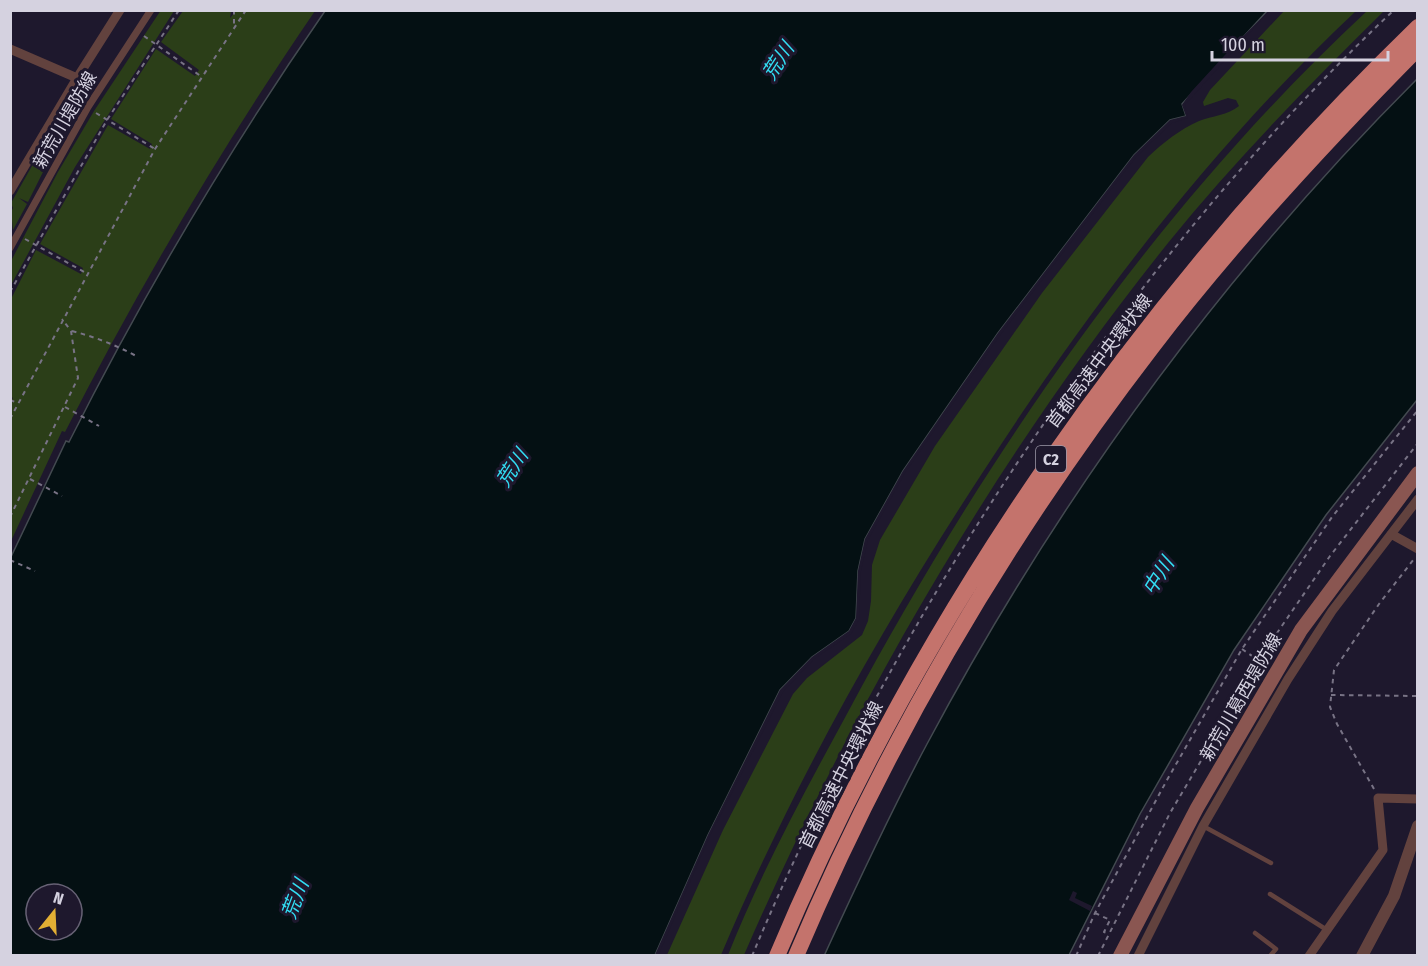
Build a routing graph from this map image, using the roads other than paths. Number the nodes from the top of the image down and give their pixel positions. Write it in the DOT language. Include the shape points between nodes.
graph roads {
  1 [pos="120,10"];
  2 [pos="151,10"];
  3 [pos="1418,27"];
  4 [pos="1418,48"];
  5 [pos="10,49"];
  6 [pos="77,78"];
  7 [pos="10,191"];
  8 [pos="10,248"];
  9 [pos="1418,473"];
  10 [pos="1418,499"];
  11 [pos="1391,534"];
  12 [pos="1418,549"];
  13 [pos="1301,630"];
  14 [pos="1316,634"];
  15 [pos="1418,799"];
  16 [pos="1203,826"];
  17 [pos="1418,826"];
  18 [pos="1271,863"];
  19 [pos="1270,894"];
  20 [pos="1327,930"];
  21 [pos="1254,933"];
  22 [pos="777,956"];
  23 [pos="796,956"];
  24 [pos="1120,956"];
  25 [pos="1138,956"];
  26 [pos="1270,956"];
  27 [pos="1309,956"];
  28 [pos="1362,956"];
  1 -- 6 [label="street"];
  2 -- 8 [label="street, 新荒川堤防線" via="88,107"];
  3 -- 22 [label="highway, 首都高速中央環状線 / C2" via="1338,106 1244,210 1091,402 983,564 890,721 834,830"];
  4 -- 23 [label="highway, 首都高速中央環状線 / C2" via="1309,161 1203,284 1059,476 975,605 900,738 859,815"];
  5 -- 6 [label="street"];
  6 -- 7 [label="street"];
  9 -- 13 [label="main road, 新荒川葛西堤防線"];
  10 -- 11 [label="street"];
  11 -- 12 [label="street"];
  11 -- 14 [label="street"];
  13 -- 14 [label="street"];
  13 -- 24 [label="main road, 新荒川葛西堤防線" via="1197,808"];
  14 -- 16 [label="street"];
  15 -- 20 [label="street" via="1378,798 1383,850"];
  16 -- 18 [label="lane"];
  16 -- 25 [label="street"];
  17 -- 28 [label="street" via="1394,896"];
  19 -- 20 [label="lane"];
  20 -- 27 [label="street"];
  21 -- 26 [label="lane" via="1276,949"];
}
